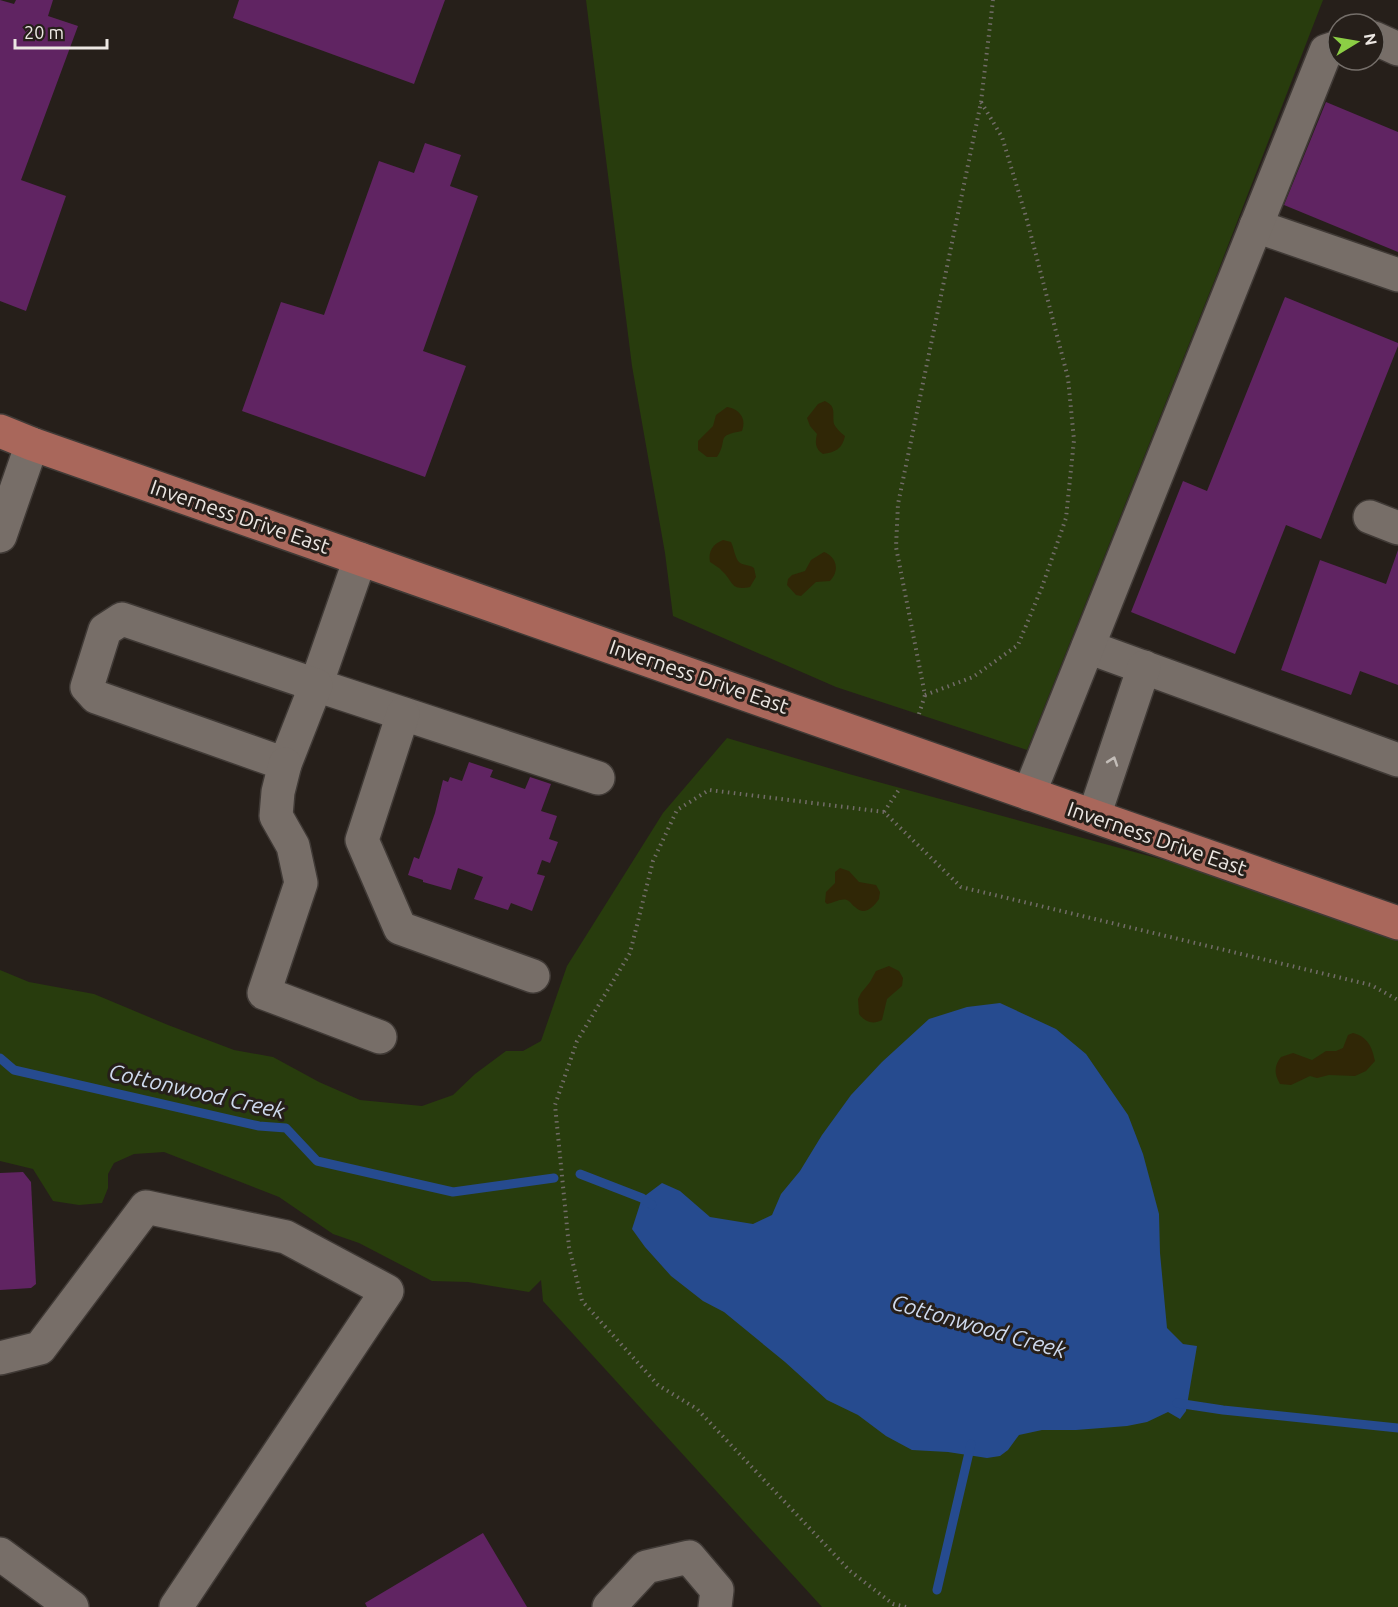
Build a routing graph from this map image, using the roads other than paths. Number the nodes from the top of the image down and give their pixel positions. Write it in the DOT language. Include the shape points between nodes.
graph roads {
  1 [pos="1326,51"];
  2 [pos="1256,226"];
  3 [pos="1398,275"];
  4 [pos="0,431"];
  5 [pos="32,444"];
  6 [pos="0,536"];
  7 [pos="360,559"];
  8 [pos="1088,647"];
  9 [pos="1144,667"];
  10 [pos="316,685"];
  11 [pos="403,714"];
  12 [pos="1398,760"];
  13 [pos="285,764"];
  14 [pos="598,778"];
  15 [pos="1029,794"];
  16 [pos="1094,816"];
  17 [pos="1398,923"];
  18 [pos="533,976"];
  19 [pos="380,1037"];
  20 [pos="0,1358"];
  21 [pos="0,1554"];
  22 [pos="72,1607"];
  23 [pos="176,1607"];
  24 [pos="609,1607"];
  25 [pos="715,1607"];
  1 -- 2 [label="street"];
  2 -- 3 [label="street"];
  2 -- 8 [label="street"];
  4 -- 5 [label="main road, Inverness Drive East"];
  5 -- 6 [label="street"];
  5 -- 7 [label="main road, Inverness Drive East"];
  7 -- 10 [label="street"];
  7 -- 15 [label="main road, Inverness Drive East"];
  8 -- 9 [label="street"];
  8 -- 15 [label="street"];
  9 -- 12 [label="street"];
  16 -- 9 [label="street, one-way"];
  10 -- 11 [label="street"];
  10 -- 13 [label="street"];
  10 -- 13 [label="street" via="122,619 105,630 87,687 96,697"];
  11 -- 14 [label="street"];
  11 -- 18 [label="street" via="362,840 400,928"];
  13 -- 19 [label="street" via="276,816 292,846 301,883 264,993"];
  15 -- 16 [label="main road, Inverness Drive East"];
  16 -- 17 [label="main road, Inverness Drive East"];
  20 -- 23 [label="street" via="40,1348 146,1207 286,1237 387,1291"];
  21 -- 22 [label="street"];
  24 -- 25 [label="street" via="646,1567 689,1557 717,1590"];
}
